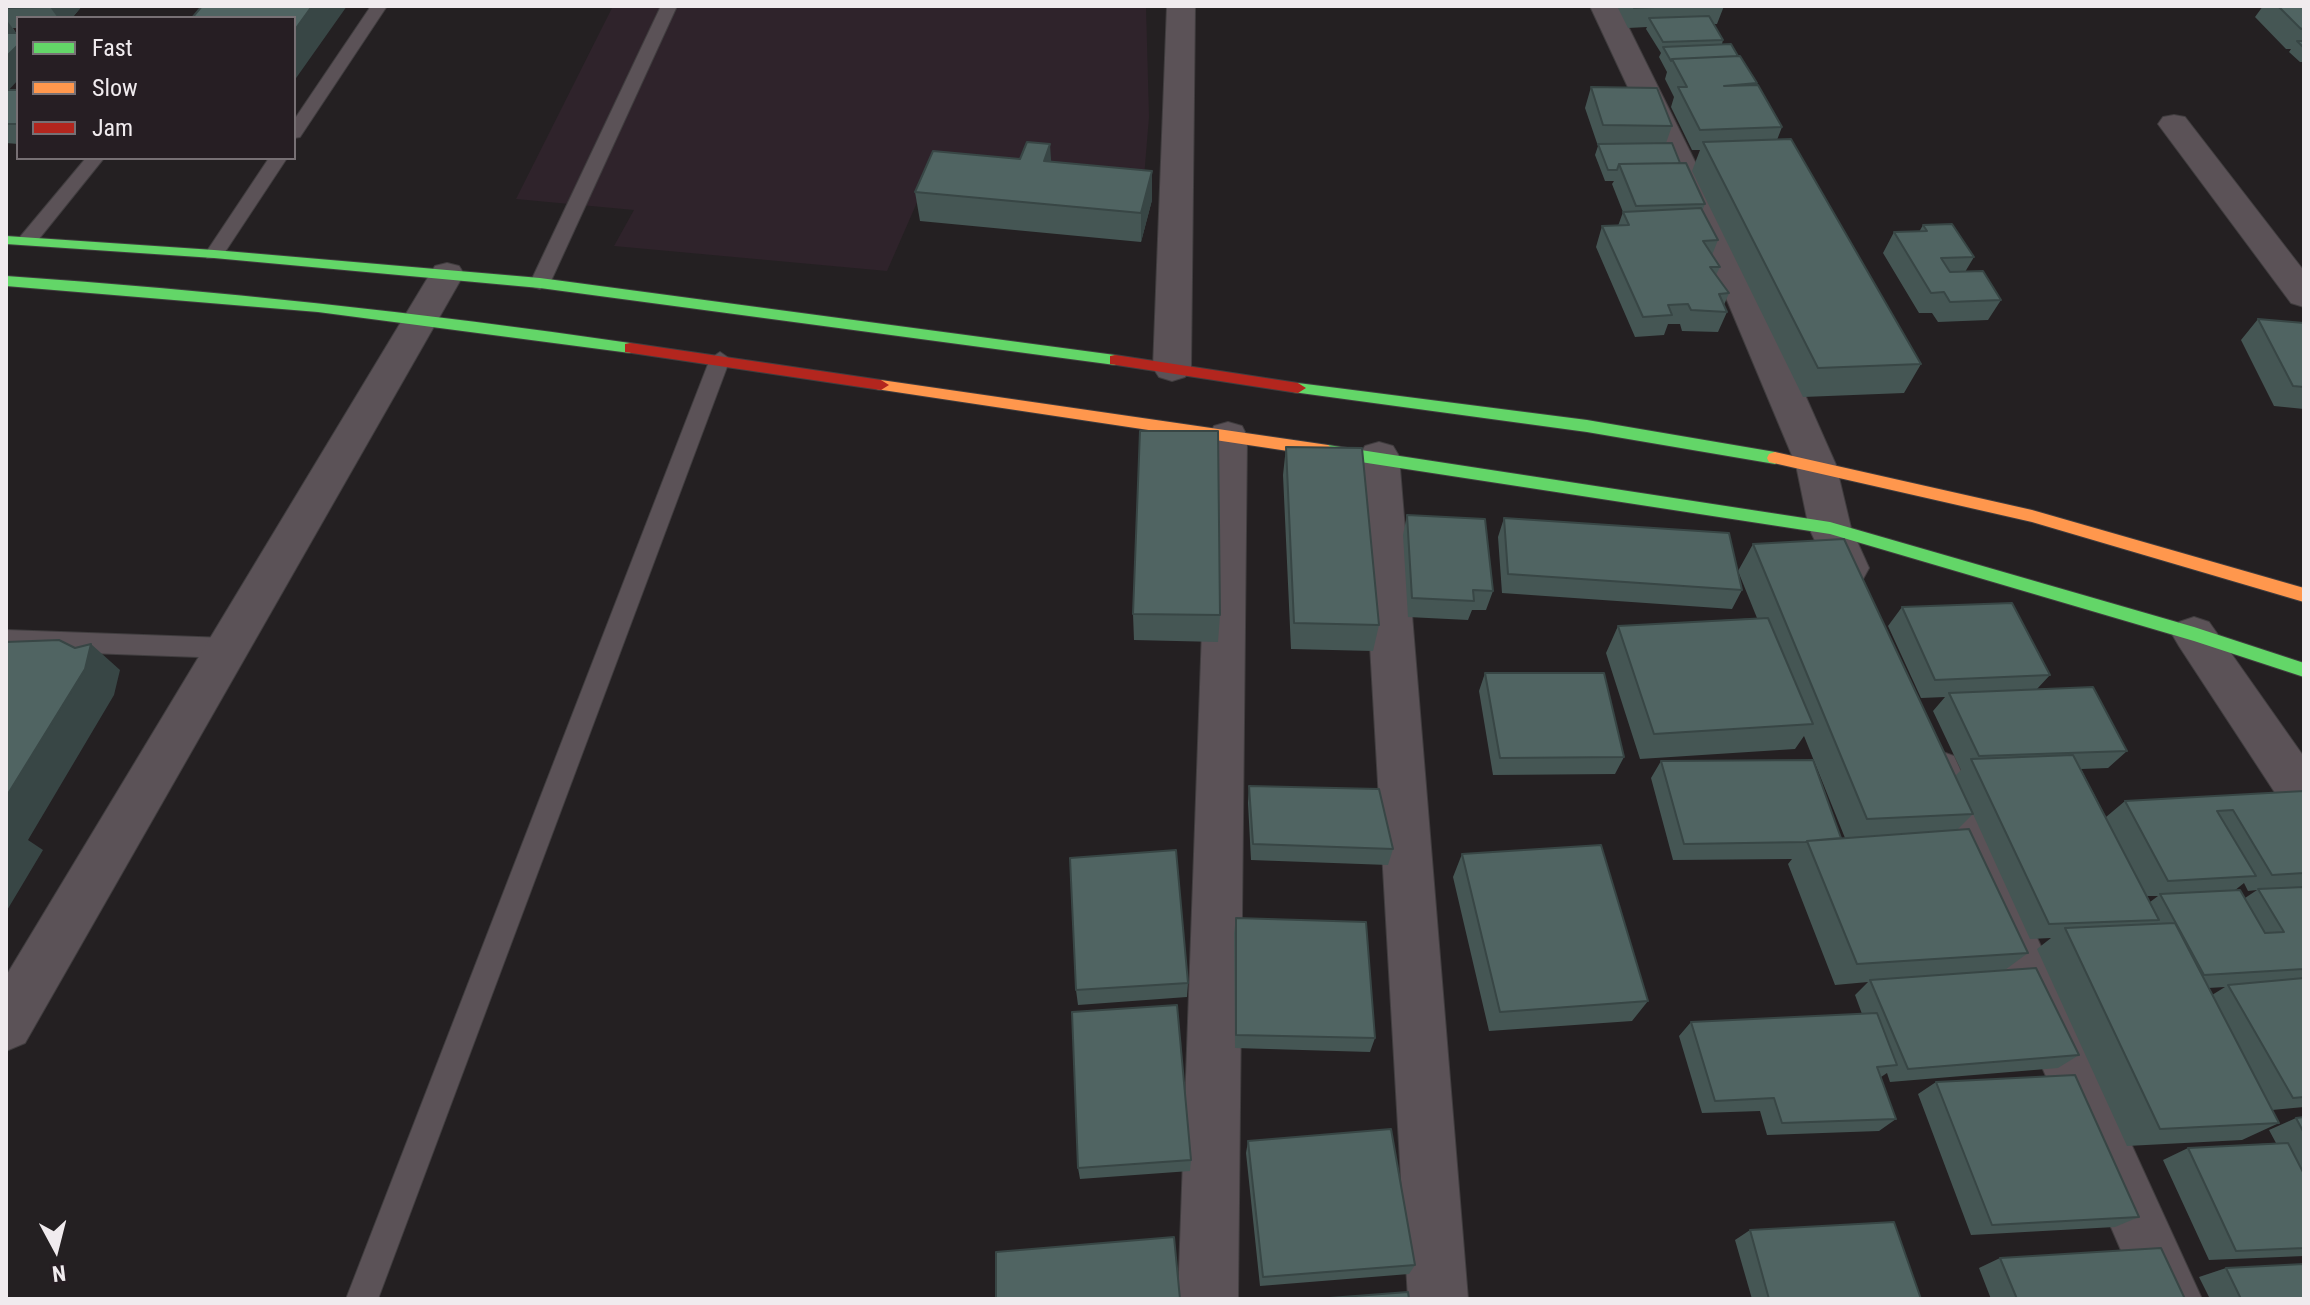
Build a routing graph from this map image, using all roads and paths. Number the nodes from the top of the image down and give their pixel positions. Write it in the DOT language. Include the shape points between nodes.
graph roads {
  1 [pos="379,6"];
  2 [pos="669,6"];
  3 [pos="1181,6"];
  4 [pos="1604,6"];
  5 [pos="2174,124"];
  6 [pos="296,130"];
  7 [pos="93,160"];
  8 [pos="277,160"];
  9 [pos="6,240"];
  10 [pos="27,241"];
  11 [pos="214,254"];
  12 [pos="447,274"];
  13 [pos="6,281"];
  14 [pos="540,283"];
  15 [pos="2304,295"];
  16 [pos="419,317"];
  17 [pos="720,359"];
  18 [pos="1172,368"];
  19 [pos="1228,436"];
  20 [pos="1379,456"];
  21 [pos="1816,465"];
  22 [pos="1830,528"];
  23 [pos="2304,595"];
  24 [pos="1868,615"];
  25 [pos="2194,634"];
  26 [pos="6,640"];
  27 [pos="226,648"];
  28 [pos="2304,670"];
  29 [pos="1919,730"];
  30 [pos="2304,796"];
  31 [pos="6,1025"];
  32 [pos="362,1299"];
  33 [pos="1208,1299"];
  34 [pos="1438,1299"];
  35 [pos="2172,1299"];
  1 -- 6 [label="lane"];
  2 -- 14 [label="lane"];
  3 -- 18 [label="street"];
  4 -- 21 [label="street" via="1742,293"];
  5 -- 15 [label="street"];
  7 -- 10 [label="lane"];
  8 -- 11 [label="lane"];
  9 -- 10 [label="main road"];
  10 -- 11 [label="main road"];
  11 -- 12 [label="main road"];
  12 -- 14 [label="main road"];
  12 -- 16 [label="street"];
  13 -- 16 [label="main road"];
  14 -- 18 [label="main road"];
  16 -- 17 [label="main road"];
  16 -- 27 [label="street"];
  17 -- 19 [label="main road"];
  17 -- 32 [label="lane"];
  18 -- 21 [label="main road" via="1369,400 1587,426"];
  19 -- 20 [label="main road"];
  19 -- 33 [label="street"];
  20 -- 22 [label="main road"];
  20 -- 34 [label="street"];
  21 -- 22 [label="street"];
  21 -- 23 [label="main road" via="2032,516"];
  22 -- 24 [label="street"];
  22 -- 25 [label="main road"];
  25 -- 28 [label="main road"];
  25 -- 30 [label="street"];
  26 -- 27 [label="lane"];
  27 -- 31 [label="street"];
  29 -- 35 [label="street"];
}
